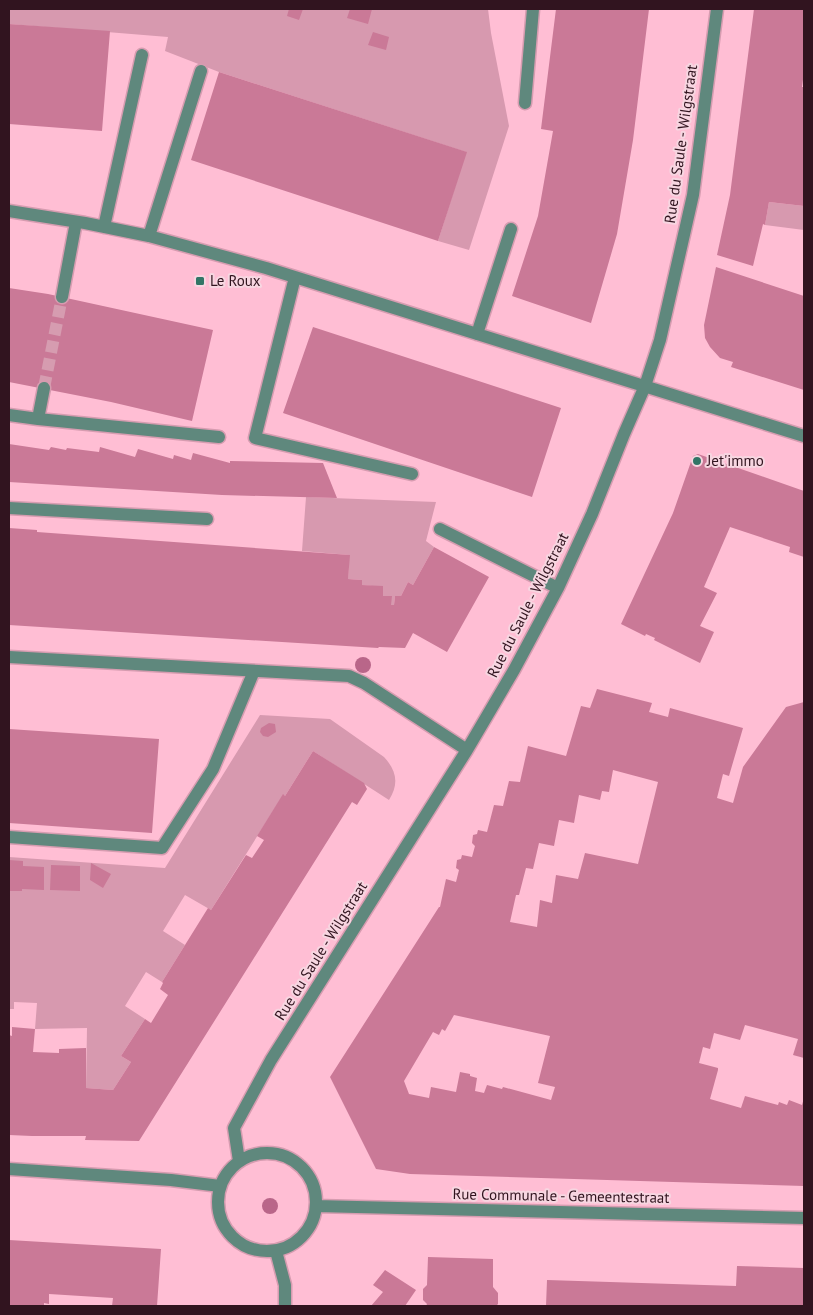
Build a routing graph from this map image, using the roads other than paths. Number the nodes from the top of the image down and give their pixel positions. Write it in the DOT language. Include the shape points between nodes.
graph roads {
  1 [pos="533,9"];
  2 [pos="717,9"];
  3 [pos="142,55"];
  4 [pos="201,71"];
  5 [pos="525,103"];
  6 [pos="9,212"];
  7 [pos="76,222"];
  8 [pos="104,227"];
  9 [pos="511,228"];
  10 [pos="149,236"];
  11 [pos="295,277"];
  12 [pos="62,297"];
  13 [pos="477,334"];
  14 [pos="645,386"];
  15 [pos="44,388"];
  16 [pos="9,415"];
  17 [pos="38,419"];
  18 [pos="804,436"];
  19 [pos="219,437"];
  20 [pos="412,474"];
  21 [pos="9,508"];
  22 [pos="207,519"];
  23 [pos="440,529"];
  24 [pos="558,588"];
  25 [pos="9,657"];
  26 [pos="254,671"];
  27 [pos="467,750"];
  28 [pos="9,837"];
  29 [pos="239,1161"];
  30 [pos="9,1169"];
  31 [pos="220,1186"];
  32 [pos="316,1206"];
  33 [pos="804,1218"];
  34 [pos="276,1251"];
  35 [pos="285,1306"];
  1 -- 5 [label="street"];
  2 -- 14 [label="street, Rue du Saule - Wilgstraat" via="693,195 660,340"];
  3 -- 8 [label="street"];
  4 -- 10 [label="street"];
  6 -- 7 [label="street"];
  7 -- 8 [label="street"];
  7 -- 12 [label="street"];
  8 -- 10 [label="street"];
  9 -- 13 [label="street"];
  10 -- 11 [label="street"];
  11 -- 13 [label="street"];
  11 -- 20 [label="street" via="255,438"];
  13 -- 14 [label="street"];
  14 -- 18 [label="street"];
  14 -- 24 [label="street, Rue du Saule - Wilgstraat"];
  15 -- 17 [label="street"];
  16 -- 17 [label="street"];
  17 -- 19 [label="street"];
  21 -- 22 [label="street"];
  23 -- 24 [label="street"];
  24 -- 27 [label="street, Rue du Saule - Wilgstraat"];
  25 -- 26 [label="street"];
  26 -- 27 [label="street" via="354,678"];
  26 -- 28 [label="street" via="213,769 162,848"];
  27 -- 29 [label="street, Rue du Saule - Wilgstraat" via="271,1060 234,1128"];
  29 -- 31 [label="street"];
  29 -- 32 [label="street" via="253,1154 269,1152 285,1156 309,1175 315,1190"];
  30 -- 31 [label="street"];
  31 -- 34 [label="street" via="220,1220 230,1234 242,1245 259,1251"];
  32 -- 33 [label="street, Rue Communale - Gemeentestraat"];
  32 -- 34 [label="street" via="314,1219 304,1235"];
  34 -- 35 [label="street" via="285,1285"];
}
